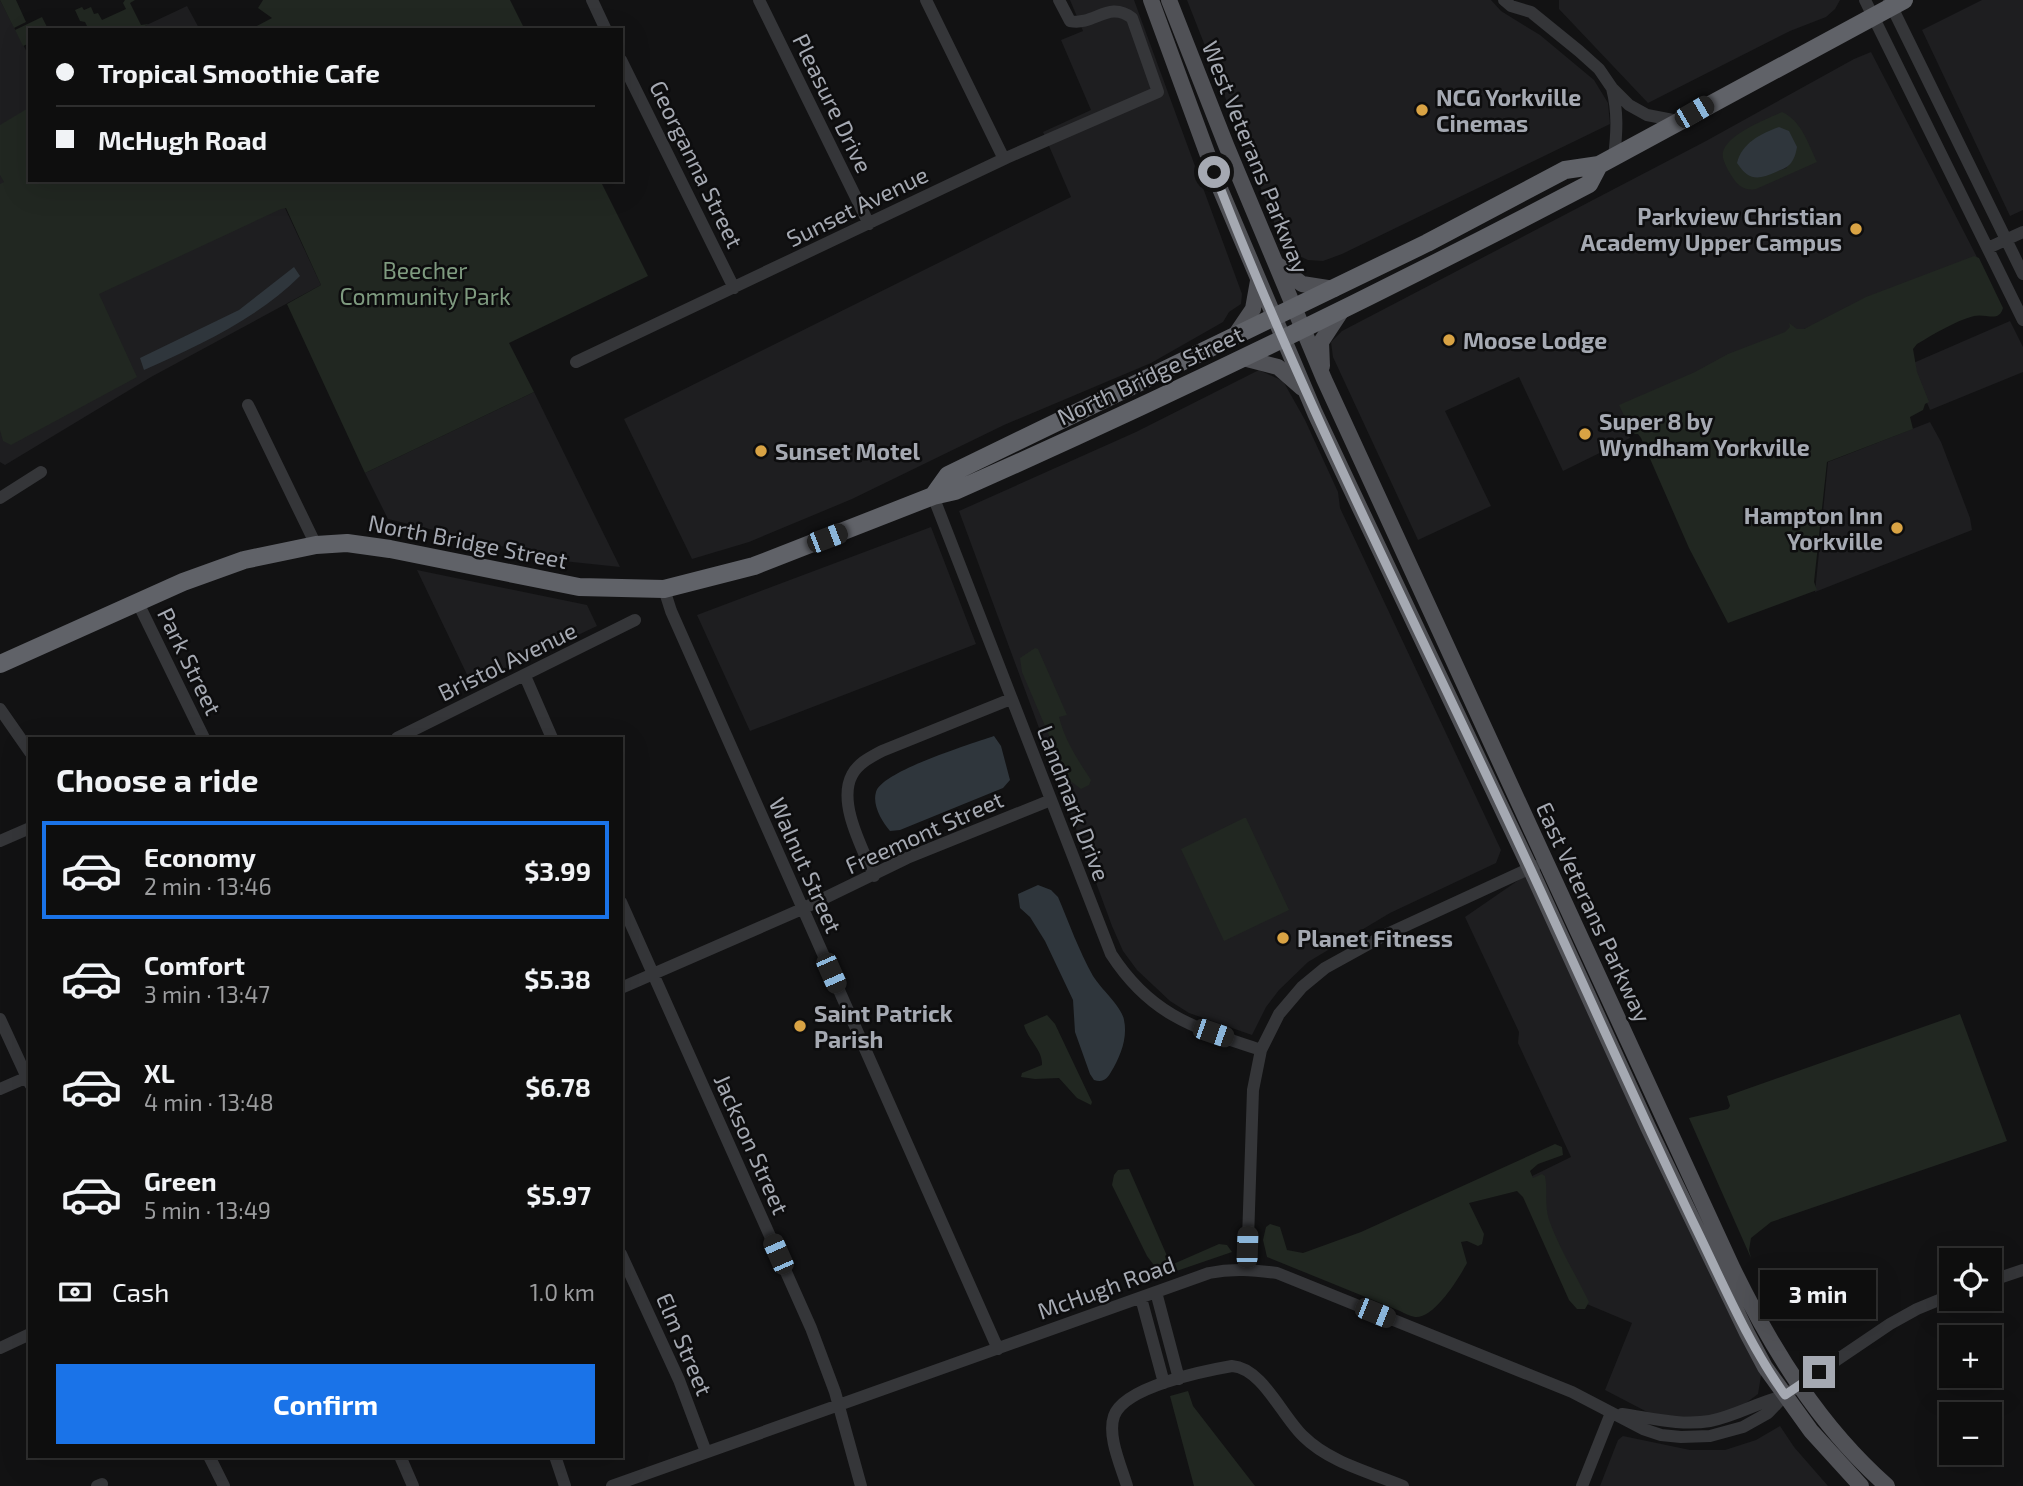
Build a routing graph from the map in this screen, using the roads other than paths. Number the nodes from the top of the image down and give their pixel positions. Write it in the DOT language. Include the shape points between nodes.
graph roads {
  1 [pos="592,0"];
  2 [pos="759,0"];
  3 [pos="926,0"];
  4 [pos="1059,0"];
  5 [pos="1151,0"];
  6 [pos="1169,0"];
  7 [pos="1504,0"];
  8 [pos="1895,2"];
  9 [pos="1528,6"];
  10 [pos="1870,8"];
  11 [pos="605,28"];
  12 [pos="623,64"];
  13 [pos="1612,88"];
  14 [pos="1678,121"];
  15 [pos="1004,159"];
  16 [pos="1606,161"];
  17 [pos="869,224"];
  18 [pos="2023,232"];
  19 [pos="2006,240"];
  20 [pos="1988,248"];
  21 [pos="1274,262"];
  22 [pos="2023,274"];
  23 [pos="1258,279"];
  24 [pos="734,288"];
  25 [pos="1334,289"];
  26 [pos="1294,309"];
  27 [pos="1342,310"];
  28 [pos="1274,318"];
  29 [pos="2023,320"];
  30 [pos="1302,330"];
  31 [pos="1233,338"];
  32 [pos="1283,339"];
  33 [pos="1243,358"];
  34 [pos="576,362"];
  35 [pos="1324,379"];
  36 [pos="1305,391"];
  37 [pos="248,405"];
  38 [pos="41,472"];
  39 [pos="933,496"];
  40 [pos="0,498"];
  41 [pos="316,545"];
  42 [pos="664,589"];
  43 [pos="137,601"];
  44 [pos="635,620"];
  45 [pos="0,664"];
  46 [pos="525,677"];
  47 [pos="1011,699"];
  48 [pos="0,709"];
  49 [pos="204,737"];
  50 [pos="399,737"];
  51 [pos="552,737"];
  52 [pos="28,749"];
  53 [pos="1051,800"];
  54 [pos="28,829"];
  55 [pos="0,841"];
  56 [pos="1546,861"];
  57 [pos="1530,868"];
  58 [pos="874,876"];
  59 [pos="623,907"];
  60 [pos="802,909"];
  61 [pos="652,975"];
  62 [pos="623,987"];
  63 [pos="0,1019"];
  64 [pos="1261,1050"];
  65 [pos="28,1077"];
  66 [pos="28,1079"];
  67 [pos="0,1089"];
  68 [pos="623,1258"];
  69 [pos="1247,1269"];
  70 [pos="2023,1269"];
  71 [pos="2002,1277"];
  72 [pos="1156,1292"];
  73 [pos="1141,1298"];
  74 [pos="1939,1300"];
  75 [pos="28,1335"];
  76 [pos="0,1348"];
  77 [pos="998,1349"];
  78 [pos="1179,1380"];
  79 [pos="1164,1383"];
  80 [pos="1799,1386"];
  81 [pos="1785,1395"];
  82 [pos="839,1404"];
  83 [pos="1611,1413"];
  84 [pos="706,1452"];
  85 [pos="210,1458"];
  86 [pos="401,1458"];
  87 [pos="556,1458"];
  88 [pos="224,1486"];
  89 [pos="413,1486"];
  90 [pos="565,1486"];
  91 [pos="612,1486"];
  92 [pos="861,1486"];
  93 [pos="1127,1486"];
  94 [pos="1403,1486"];
  95 [pos="1582,1486"];
  96 [pos="1861,1486"];
  97 [pos="1887,1486"];
  1 -- 11 [label="street"];
  2 -- 17 [label="street, Pleasure Drive"];
  3 -- 15 [label="street"];
  4 -- 15 [label="street, Sunset Avenue" via="1070,21 1081,23 1113,10 1132,18 1158,92"];
  5 -- 23 [label="main road, West Veterans Parkway"];
  6 -- 21 [label="main road, West Veterans Parkway"];
  7 -- 9 [label="street" via="1511,6"];
  8 -- 10 [label="highway, North Bridge Street"];
  8 -- 19 [label="street"];
  9 -- 13 [label="street" via="1599,69"];
  10 -- 14 [label="highway, North Bridge Street"];
  10 -- 20 [label="street"];
  12 -- 24 [label="street, Georganna Street"];
  13 -- 14 [label="street" via="1639,113"];
  13 -- 16 [label="street" via="1618,125"];
  14 -- 16 [label="highway, North Bridge Street"];
  15 -- 17 [label="street, Sunset Avenue"];
  16 -- 25 [label="highway, North Bridge Street" via="1565,170"];
  16 -- 27 [label="highway, North Bridge Street" via="1589,184"];
  17 -- 24 [label="street, Sunset Avenue"];
  18 -- 19 [label="street"];
  19 -- 20 [label="street"];
  19 -- 22 [label="street"];
  20 -- 29 [label="street"];
  21 -- 25 [label="main road" via="1302,284"];
  21 -- 26 [label="main road, West Veterans Parkway"];
  23 -- 28 [label="main road, West Veterans Parkway"];
  23 -- 31 [label="main road" via="1253,309"];
  24 -- 34 [label="street, Sunset Avenue"];
  25 -- 26 [label="highway, North Bridge Street"];
  26 -- 28 [label="highway, North Bridge Street"];
  26 -- 30 [label="main road, West Veterans Parkway"];
  27 -- 30 [label="highway, North Bridge Street"];
  27 -- 35 [label="main road" via="1321,342"];
  28 -- 31 [label="highway, North Bridge Street"];
  28 -- 32 [label="main road, West Veterans Parkway"];
  30 -- 32 [label="highway, North Bridge Street"];
  30 -- 35 [label="main road, East Veterans Parkway"];
  31 -- 39 [label="highway, North Bridge Street" via="948,475"];
  32 -- 33 [label="highway, North Bridge Street"];
  32 -- 36 [label="main road, East Veterans Parkway"];
  33 -- 36 [label="main road" via="1278,367"];
  33 -- 39 [label="highway, North Bridge Street" via="1096,429 955,491"];
  35 -- 56 [label="main road, East Veterans Parkway"];
  36 -- 57 [label="main road, East Veterans Parkway"];
  37 -- 41 [label="street"];
  38 -- 40 [label="street"];
  39 -- 42 [label="highway, North Bridge Street" via="754,566"];
  39 -- 47 [label="street, Landmark Drive"];
  41 -- 42 [label="highway, North Bridge Street" via="346,543 390,549 579,587"];
  41 -- 43 [label="highway, North Bridge Street" via="244,560"];
  42 -- 60 [label="street, Walnut Street"];
  43 -- 45 [label="highway, North Bridge Street"];
  43 -- 49 [label="street, Park Street"];
  44 -- 46 [label="street, Bristol Avenue"];
  46 -- 50 [label="street, Bristol Avenue"];
  46 -- 51 [label="street"];
  47 -- 53 [label="street, Landmark Drive"];
  47 -- 58 [label="street" via="882,751 866,759 852,775 849,814"];
  48 -- 52 [label="street"];
  53 -- 58 [label="street, Freemont Street" via="907,858"];
  53 -- 64 [label="street, Landmark Drive" via="1111,954 1131,982 1171,1015"];
  54 -- 55 [label="street"];
  56 -- 57 [label="street"];
  56 -- 80 [label="main road, East Veterans Parkway" via="1733,1269"];
  57 -- 64 [label="street" via="1325,968 1288,1002"];
  57 -- 81 [label="main road, East Veterans Parkway" via="1741,1322"];
  58 -- 60 [label="street, Freemont Street"];
  59 -- 61 [label="street, Jackson Street"];
  60 -- 61 [label="street, Freemont Street"];
  60 -- 77 [label="street, Walnut Street"];
  61 -- 62 [label="street, Freemont Street"];
  61 -- 82 [label="street, Jackson Street" via="811,1328"];
  63 -- 65 [label="street"];
  64 -- 69 [label="street" via="1253,1090"];
  66 -- 67 [label="street"];
  68 -- 84 [label="street, Elm Street" via="679,1380"];
  69 -- 72 [label="street, McHugh Road" via="1209,1273"];
  69 -- 83 [label="street, McHugh Road" via="1277,1273 1572,1392"];
  70 -- 71 [label="street"];
  72 -- 73 [label="street, McHugh Road"];
  72 -- 78 [label="street"];
  73 -- 77 [label="street, McHugh Road"];
  73 -- 79 [label="street"];
  74 -- 80 [label="street, McHugh Road" via="1890,1324"];
  75 -- 76 [label="street"];
  77 -- 82 [label="street, McHugh Road"];
  78 -- 79 [label="street"];
  78 -- 94 [label="street" via="1222,1368 1243,1368 1256,1377 1313,1445"];
  79 -- 93 [label="street" via="1132,1395 1119,1405 1113,1418"];
  80 -- 81 [label="street, McHugh Road"];
  80 -- 97 [label="main road, East Veterans Parkway" via="1841,1440"];
  81 -- 83 [label="street, McHugh Road" via="1768,1413 1743,1427 1710,1436 1661,1435"];
  81 -- 96 [label="main road, East Veterans Parkway"];
  82 -- 84 [label="street, McHugh Road"];
  82 -- 92 [label="street, Jackson Street"];
  83 -- 95 [label="street"];
  84 -- 91 [label="street, McHugh Road"];
  85 -- 88 [label="street"];
  86 -- 89 [label="street"];
  87 -- 90 [label="street"];
}
